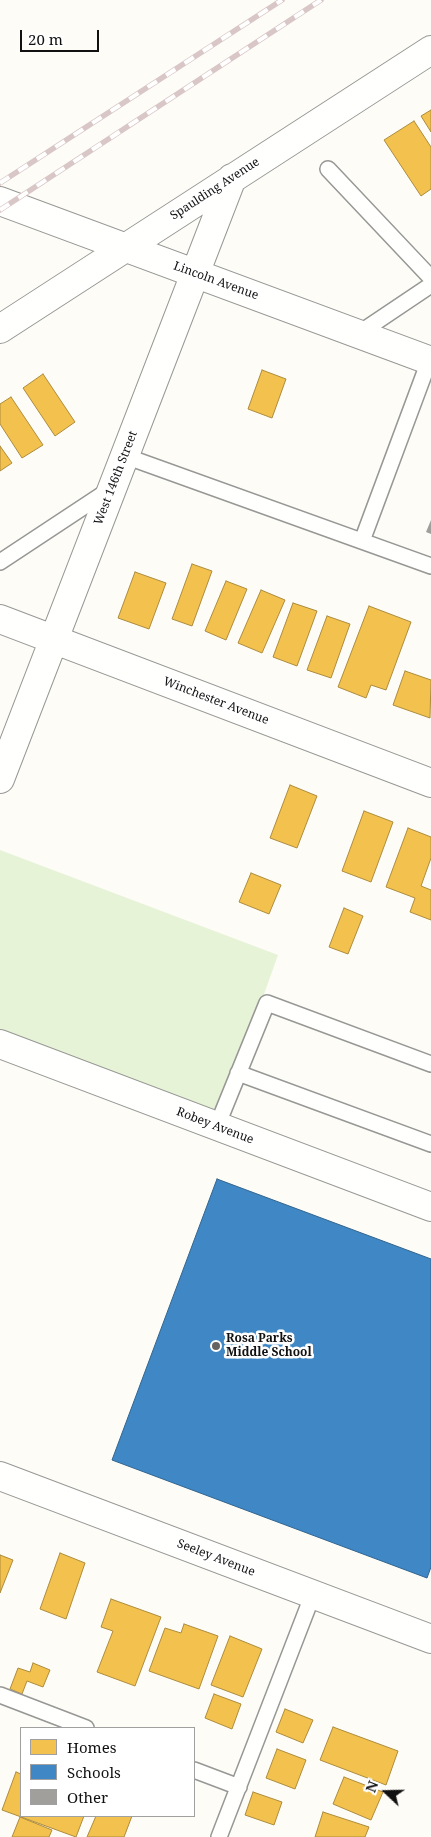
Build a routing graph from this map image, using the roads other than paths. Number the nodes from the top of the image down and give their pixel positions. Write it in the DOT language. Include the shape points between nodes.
graph roads {
  1 [pos="431,50"];
  2 [pos="328,169"];
  3 [pos="232,178"];
  4 [pos="0,201"];
  5 [pos="126,248"];
  6 [pos="195,273"];
  7 [pos="431,278"];
  8 [pos="431,285"];
  9 [pos="0,329"];
  10 [pos="358,334"];
  11 [pos="430,361"];
  12 [pos="124,456"];
  13 [pos="112,488"];
  14 [pos="362,541"];
  15 [pos="0,562"];
  16 [pos="431,566"];
  17 [pos="0,619"];
  18 [pos="54,640"];
  19 [pos="0,778"];
  20 [pos="431,783"];
  21 [pos="0,1044"];
  22 [pos="431,1064"];
  23 [pos="238,1073"];
  24 [pos="217,1126"];
  25 [pos="431,1144"];
  26 [pos="431,1207"];
  27 [pos="0,1476"];
  28 [pos="312,1594"];
  29 [pos="431,1639"];
  30 [pos="0,1695"];
  31 [pos="83,1727"];
  32 [pos="195,1770"];
  33 [pos="239,1787"];
  34 [pos="219,1837"];
  1 -- 3 [label="street, Spaulding Avenue"];
  2 -- 7 [label="lane"];
  3 -- 5 [label="street, Spaulding Avenue"];
  3 -- 6 [label="street, West 146th Street"];
  4 -- 5 [label="street, Lincoln Avenue"];
  5 -- 6 [label="street, Lincoln Avenue"];
  5 -- 9 [label="street, Spaulding Avenue"];
  6 -- 10 [label="street, Lincoln Avenue"];
  6 -- 12 [label="street, West 146th Street"];
  8 -- 10 [label="lane"];
  10 -- 11 [label="street, Lincoln Avenue"];
  11 -- 14 [label="lane"];
  12 -- 13 [label="street, West 146th Street"];
  12 -- 14 [label="lane"];
  13 -- 15 [label="lane"];
  13 -- 18 [label="street, West 146th Street"];
  14 -- 16 [label="lane"];
  17 -- 18 [label="street, Winchester Avenue"];
  18 -- 19 [label="street, West 146th Street"];
  18 -- 20 [label="street, Winchester Avenue"];
  21 -- 24 [label="street, Robey Avenue"];
  22 -- 23 [label="lane" via="267,1003"];
  23 -- 24 [label="lane"];
  23 -- 25 [label="lane"];
  24 -- 26 [label="street, Robey Avenue"];
  27 -- 28 [label="street, Seeley Avenue"];
  28 -- 29 [label="street, Seeley Avenue"];
  28 -- 33 [label="lane"];
  30 -- 31 [label="lane"];
  32 -- 33 [label="lane"];
  33 -- 34 [label="lane"];
}
